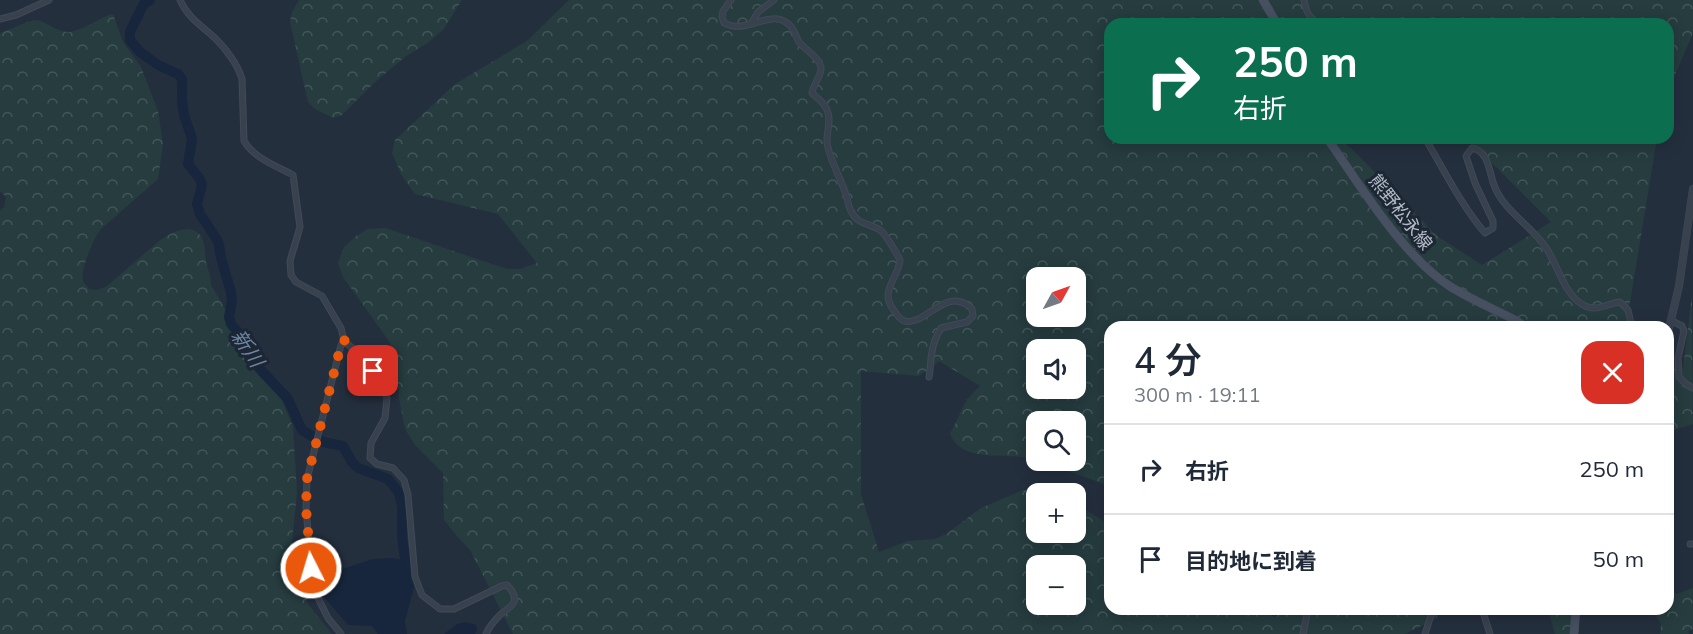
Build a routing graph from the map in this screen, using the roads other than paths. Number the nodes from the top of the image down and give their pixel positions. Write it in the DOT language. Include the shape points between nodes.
graph roads {
  1 [pos="49,0"];
  2 [pos="180,0"];
  3 [pos="731,0"];
  4 [pos="774,0"];
  5 [pos="1263,0"];
  6 [pos="1304,0"];
  7 [pos="1274,18"];
  8 [pos="1310,18"];
  9 [pos="0,19"];
  10 [pos="751,24"];
  11 [pos="1331,144"];
  12 [pos="1429,144"];
  13 [pos="1693,189"];
  14 [pos="1517,321"];
  15 [pos="1631,321"];
  16 [pos="1672,321"];
  17 [pos="1674,322"];
  18 [pos="344,340"];
  19 [pos="929,377"];
  20 [pos="1693,388"];
  21 [pos="1307,615"];
  22 [pos="1431,615"];
  23 [pos="1484,615"];
  24 [pos="1576,615"];
  25 [pos="341,634"];
  26 [pos="486,634"];
  27 [pos="1303,634"];
  28 [pos="1425,634"];
  29 [pos="1490,634"];
  30 [pos="1574,634"];
  1 -- 9 [label="street"];
  2 -- 18 [label="street" via="240,71 244,141 248,148 293,175 300,227 290,261 291,275 322,296"];
  3 -- 10 [label="street" via="723,12 724,23"];
  4 -- 10 [label="street" via="758,12"];
  5 -- 7 [label="main road"];
  6 -- 8 [label="street"];
  10 -- 19 [label="street" via="769,19 787,23 821,66 812,93 827,108 829,149 856,219 880,230 900,260 888,292 901,320 922,317 954,301 972,309 973,316 967,322 941,328 932,350"];
  11 -- 14 [label="main road, 熊野松永線" via="1417,258 1451,287"];
  12 -- 15 [label="street" via="1470,216 1485,233 1493,228 1493,221 1469,168 1466,156 1472,148 1483,154 1501,198 1543,243 1579,303 1592,309 1620,302 1628,310"];
  13 -- 16 [label="street"];
  17 -- 20 [label="street" via="1684,331 1678,358 1679,377"];
  18 -- 25 [label="street" via="307,479 306,508 315,592"];
  18 -- 26 [label="street" via="384,388 385,418 371,443 370,458 393,468 404,480 415,577 422,595 440,609 454,609 502,586 512,590 513,604"];
  21 -- 27 [label="street"];
  22 -- 28 [label="street"];
  23 -- 29 [label="street"];
  24 -- 30 [label="main road"];
}
